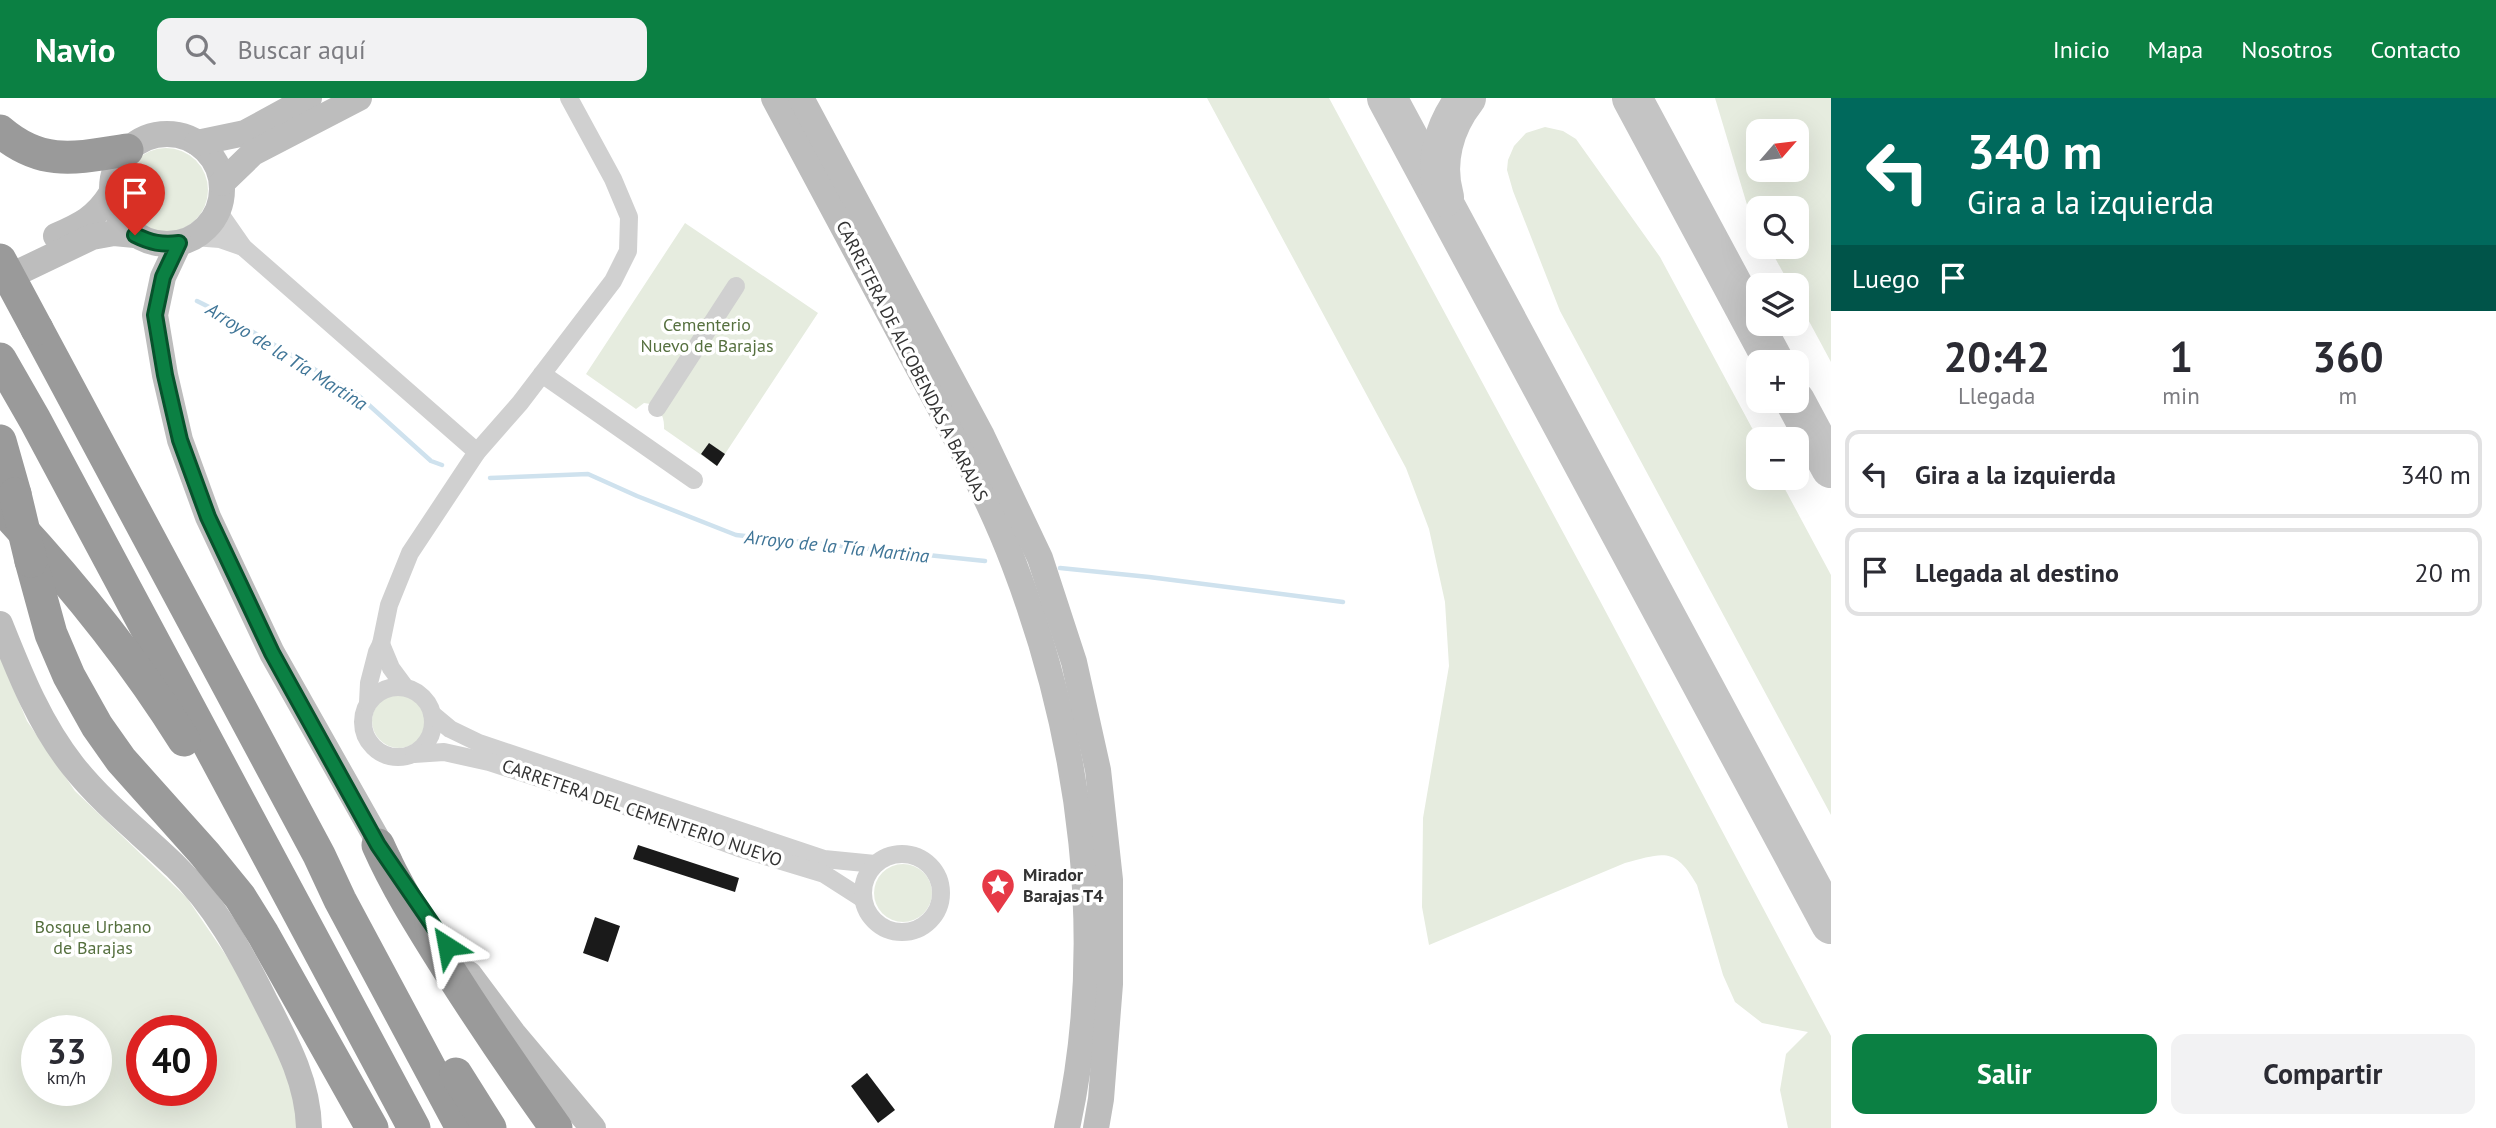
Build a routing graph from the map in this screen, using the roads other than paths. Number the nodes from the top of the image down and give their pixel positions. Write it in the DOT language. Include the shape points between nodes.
graph roads {
  1 [pos="309,98"];
  2 [pos="359,98"];
  3 [pos="569,98"];
  4 [pos="774,98"];
  5 [pos="801,98"];
  6 [pos="0,131"];
  7 [pos="197,143"];
  8 [pos="127,150"];
  9 [pos="222,183"];
  10 [pos="111,194"];
  11 [pos="218,211"];
  12 [pos="135,235"];
  13 [pos="187,240"];
  14 [pos="243,247"];
  15 [pos="0,261"];
  16 [pos="0,281"];
  17 [pos="736,286"];
  18 [pos="0,359"];
  19 [pos="542,374"];
  20 [pos="657,408"];
  21 [pos="0,441"];
  22 [pos="477,452"];
  23 [pos="694,480"];
  24 [pos="7,500"];
  25 [pos="0,624"];
  26 [pos="381,644"];
  27 [pos="405,688"];
  28 [pos="368,704"];
  29 [pos="432,714"];
  30 [pos="414,754"];
  31 [pos="378,845"];
  32 [pos="319,855"];
  33 [pos="875,864"];
  34 [pos="863,900"];
  35 [pos="335,983"];
  36 [pos="309,1128"];
  37 [pos="372,1128"];
  38 [pos="414,1128"];
  39 [pos="462,1128"];
  40 [pos="490,1128"];
  41 [pos="556,1128"];
  42 [pos="593,1128"];
  43 [pos="1067,1128"];
  44 [pos="1096,1128"];
  1 -- 7 [label="street" via="245,133"];
  2 -- 9 [label="street" via="253,153"];
  3 -- 19 [label="street" via="629,217 628,251 613,281"];
  4 -- 43 [label="street, CARRETERA DE ALCOBENDAS A BARAJAS" via="962,449 1014,563 1050,668 1074,775 1085,884 1087,987"];
  5 -- 44 [label="street, CARRETERA DE ALCOBENDAS A BARAJAS" via="982,436 1040,558 1074,662 1098,770 1110,880 1110,984"];
  6 -- 8 [label="highway" via="31,152 53,158"];
  7 -- 8 [label="street" via="180,135 161,134 143,138"];
  7 -- 9 [label="street" via="214,160"];
  8 -- 10 [label="street" via="117,163"];
  9 -- 11 [label="street"];
  10 -- 12 [label="street" via="123,224"];
  10 -- 15 [label="street" via="101,210 82,224"];
  11 -- 13 [label="street" via="204,230"];
  11 -- 14 [label="street"];
  12 -- 13 [label="street" via="156,243"];
  12 -- 16 [label="street" via="92,237"];
  13 -- 14 [label="street" via="220,239"];
  13 -- 31 [label="street" via="163,277 155,315 180,440 208,517 272,653"];
  14 -- 22 [label="street"];
  15 -- 32 [label="highway, bridge"];
  17 -- 20 [label="street"];
  18 -- 35 [label="highway"];
  19 -- 22 [label="street"];
  19 -- 23 [label="street"];
  21 -- 24 [label="highway"];
  22 -- 26 [label="street" via="410,553 389,606"];
  24 -- 35 [label="highway" via="125,652 215,792 300,943"];
  24 -- 37 [label="highway, bridge" via="31,561 51,634 97,726 240,898"];
  25 -- 36 [label="street" via="27,692 73,766 125,822 176,867 236,943 287,1043 306,1095"];
  26 -- 27 [label="street"];
  26 -- 28 [label="street"];
  27 -- 28 [label="street" via="385,689"];
  27 -- 29 [label="street" via="422,697"];
  28 -- 30 [label="street" via="362,725 371,746 391,757"];
  29 -- 30 [label="street" via="430,737"];
  29 -- 33 [label="street, CARRETERA DEL CEMENTERIO NUEVO" via="450,729 491,747 824,859"];
  30 -- 34 [label="street, CARRETERA DEL CEMENTERIO NUEVO" via="444,752 489,762 622,805 824,874"];
  31 -- 41 [label="highway" via="394,881 442,960"];
  31 -- 42 [label="street" via="455,957"];
  32 -- 39 [label="highway"];
  32 -- 40 [label="highway" via="350,896"];
  33 -- 34 [label="street" via="867,874"];
  33 -- 34 [label="street" via="899,854 923,860 939,880 939,906 923,926 899,932 875,922"];
  35 -- 38 [label="highway"];
}
